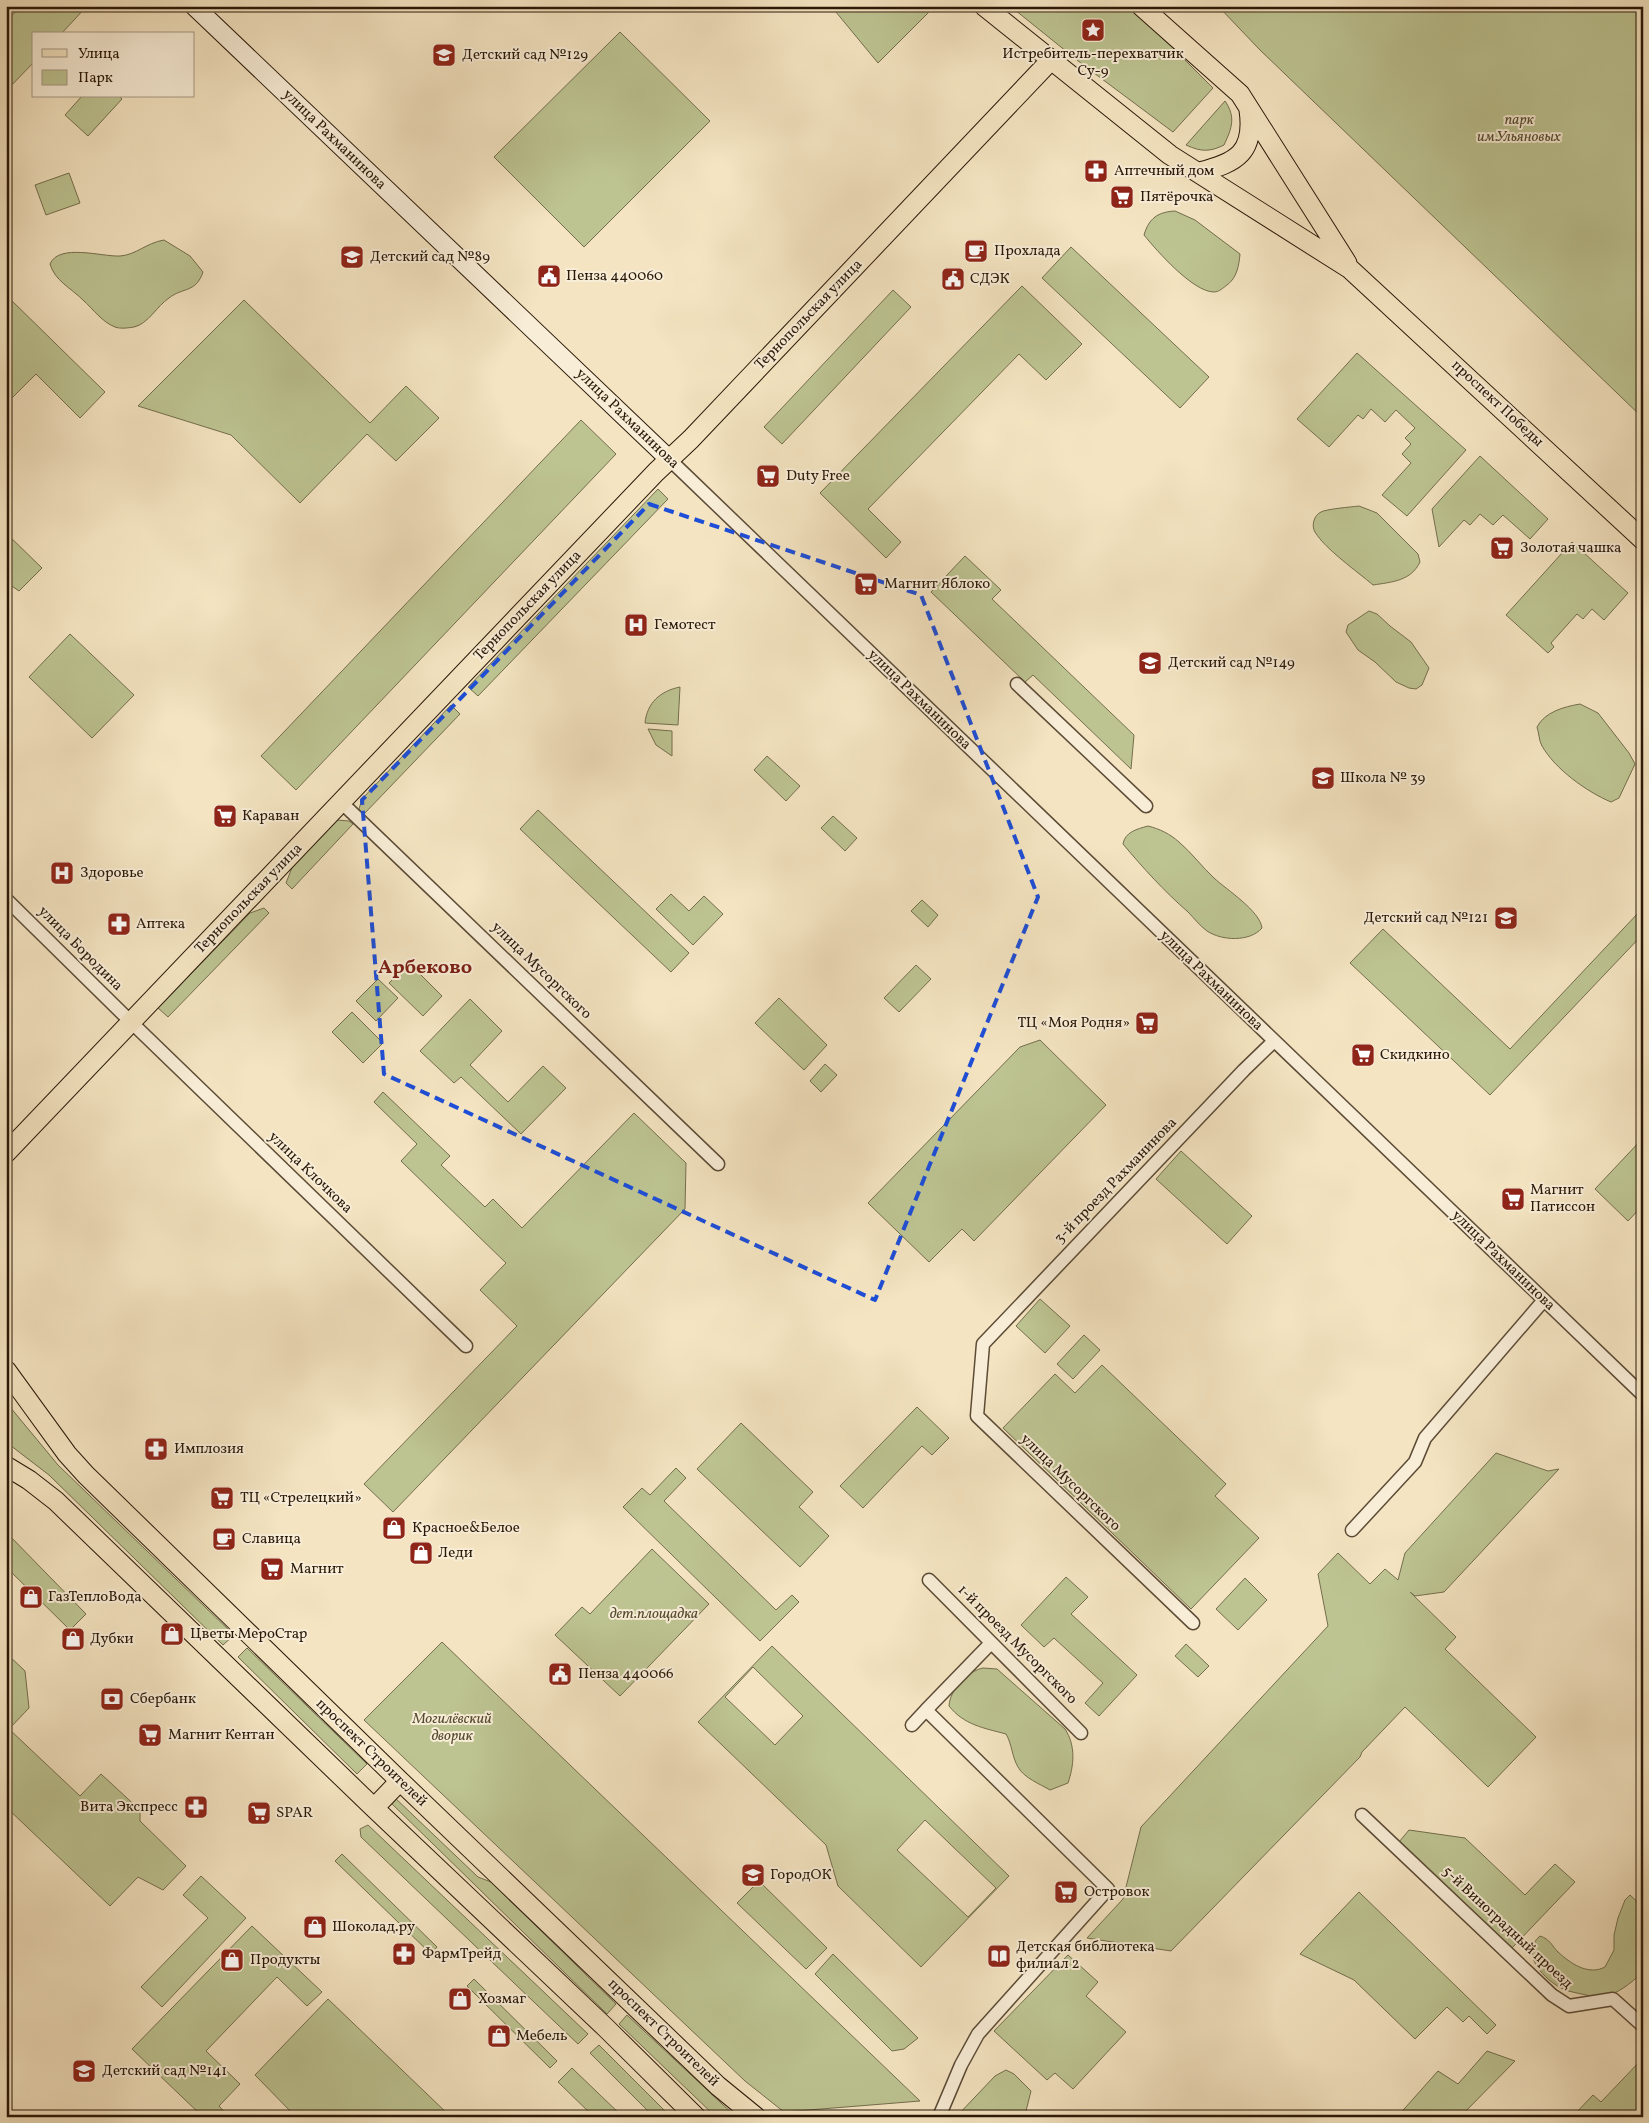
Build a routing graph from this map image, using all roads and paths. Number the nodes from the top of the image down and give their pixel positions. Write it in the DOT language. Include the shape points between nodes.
graph roads {
  1 [pos="194,6"];
  2 [pos="984,6"];
  3 [pos="1141,6"];
  4 [pos="1050,60"];
  5 [pos="1249,106"];
  6 [pos="1199,172"];
  7 [pos="1350,269"];
  8 [pos="669,459"];
  9 [pos="1643,540"];
  10 [pos="1017,684"];
  11 [pos="341,802"];
  12 [pos="1146,806"];
  13 [pos="6,899"];
  14 [pos="131,1022"];
  15 [pos="1274,1041"];
  16 [pos="6,1153"];
  17 [pos="718,1164"];
  18 [pos="1544,1300"];
  19 [pos="983,1344"];
  20 [pos="466,1346"];
  21 [pos="6,1370"];
  22 [pos="1642,1392"];
  23 [pos="6,1466"];
  24 [pos="1352,1530"];
  25 [pos="929,1580"];
  26 [pos="1193,1623"];
  27 [pos="992,1643"];
  28 [pos="926,1710"];
  29 [pos="912,1725"];
  30 [pos="1081,1733"];
  31 [pos="400,1781"];
  32 [pos="374,1808"];
  33 [pos="1362,1815"];
  34 [pos="1643,2026"];
  35 [pos="938,2116"];
  36 [pos="696,2117"];
  37 [pos="756,2117"];
  1 -- 8 [label="main road, улица Рахманинова"];
  2 -- 4 [label="main road, проспект Победы"];
  3 -- 5 [label="main road, проспект Победы" via="1234,87"];
  4 -- 6 [label="main road, проспект Победы" via="1170,156"];
  4 -- 8 [label="main road, Тернопольская улица"];
  5 -- 6 [label="main road" via="1252,128 1242,154 1224,166"];
  5 -- 7 [label="main road, проспект Победы"];
  6 -- 7 [label="main road, проспект Победы"];
  7 -- 9 [label="main road, проспект Победы"];
  8 -- 11 [label="main road, Тернопольская улица"];
  8 -- 15 [label="street, улица Рахманинова"];
  10 -- 12 [label="street"];
  11 -- 14 [label="main road, Тернопольская улица"];
  11 -- 17 [label="street, улица Мусоргского"];
  13 -- 14 [label="street, улица Бородина"];
  14 -- 16 [label="main road, Тернопольская улица"];
  14 -- 20 [label="street, улица Клочкова"];
  15 -- 18 [label="street, улица Рахманинова"];
  15 -- 19 [label="street, 3-й проезд Рахманинова"];
  18 -- 22 [label="street, улица Рахманинова"];
  18 -- 24 [label="street" via="1425,1438 1416,1462"];
  19 -- 26 [label="street, улица Мусоргского" via="977,1416"];
  21 -- 31 [label="main road, проспект Строителей" via="80,1468"];
  23 -- 32 [label="main road" via="56,1501"];
  25 -- 27 [label="street, 1-й проезд Мусоргского"];
  27 -- 28 [label="street"];
  27 -- 30 [label="street, 1-й проезд Мусоргского"];
  28 -- 29 [label="street"];
  28 -- 35 [label="street" via="1108,1889 978,2034"];
  31 -- 32 [label="main road"];
  31 -- 37 [label="main road, проспект Строителей" via="718,2086"];
  32 -- 36 [label="main road"];
  33 -- 34 [label="street, 5-й Виноградный проезд" via="1552,1995 1569,2006 1613,1999"];
}
